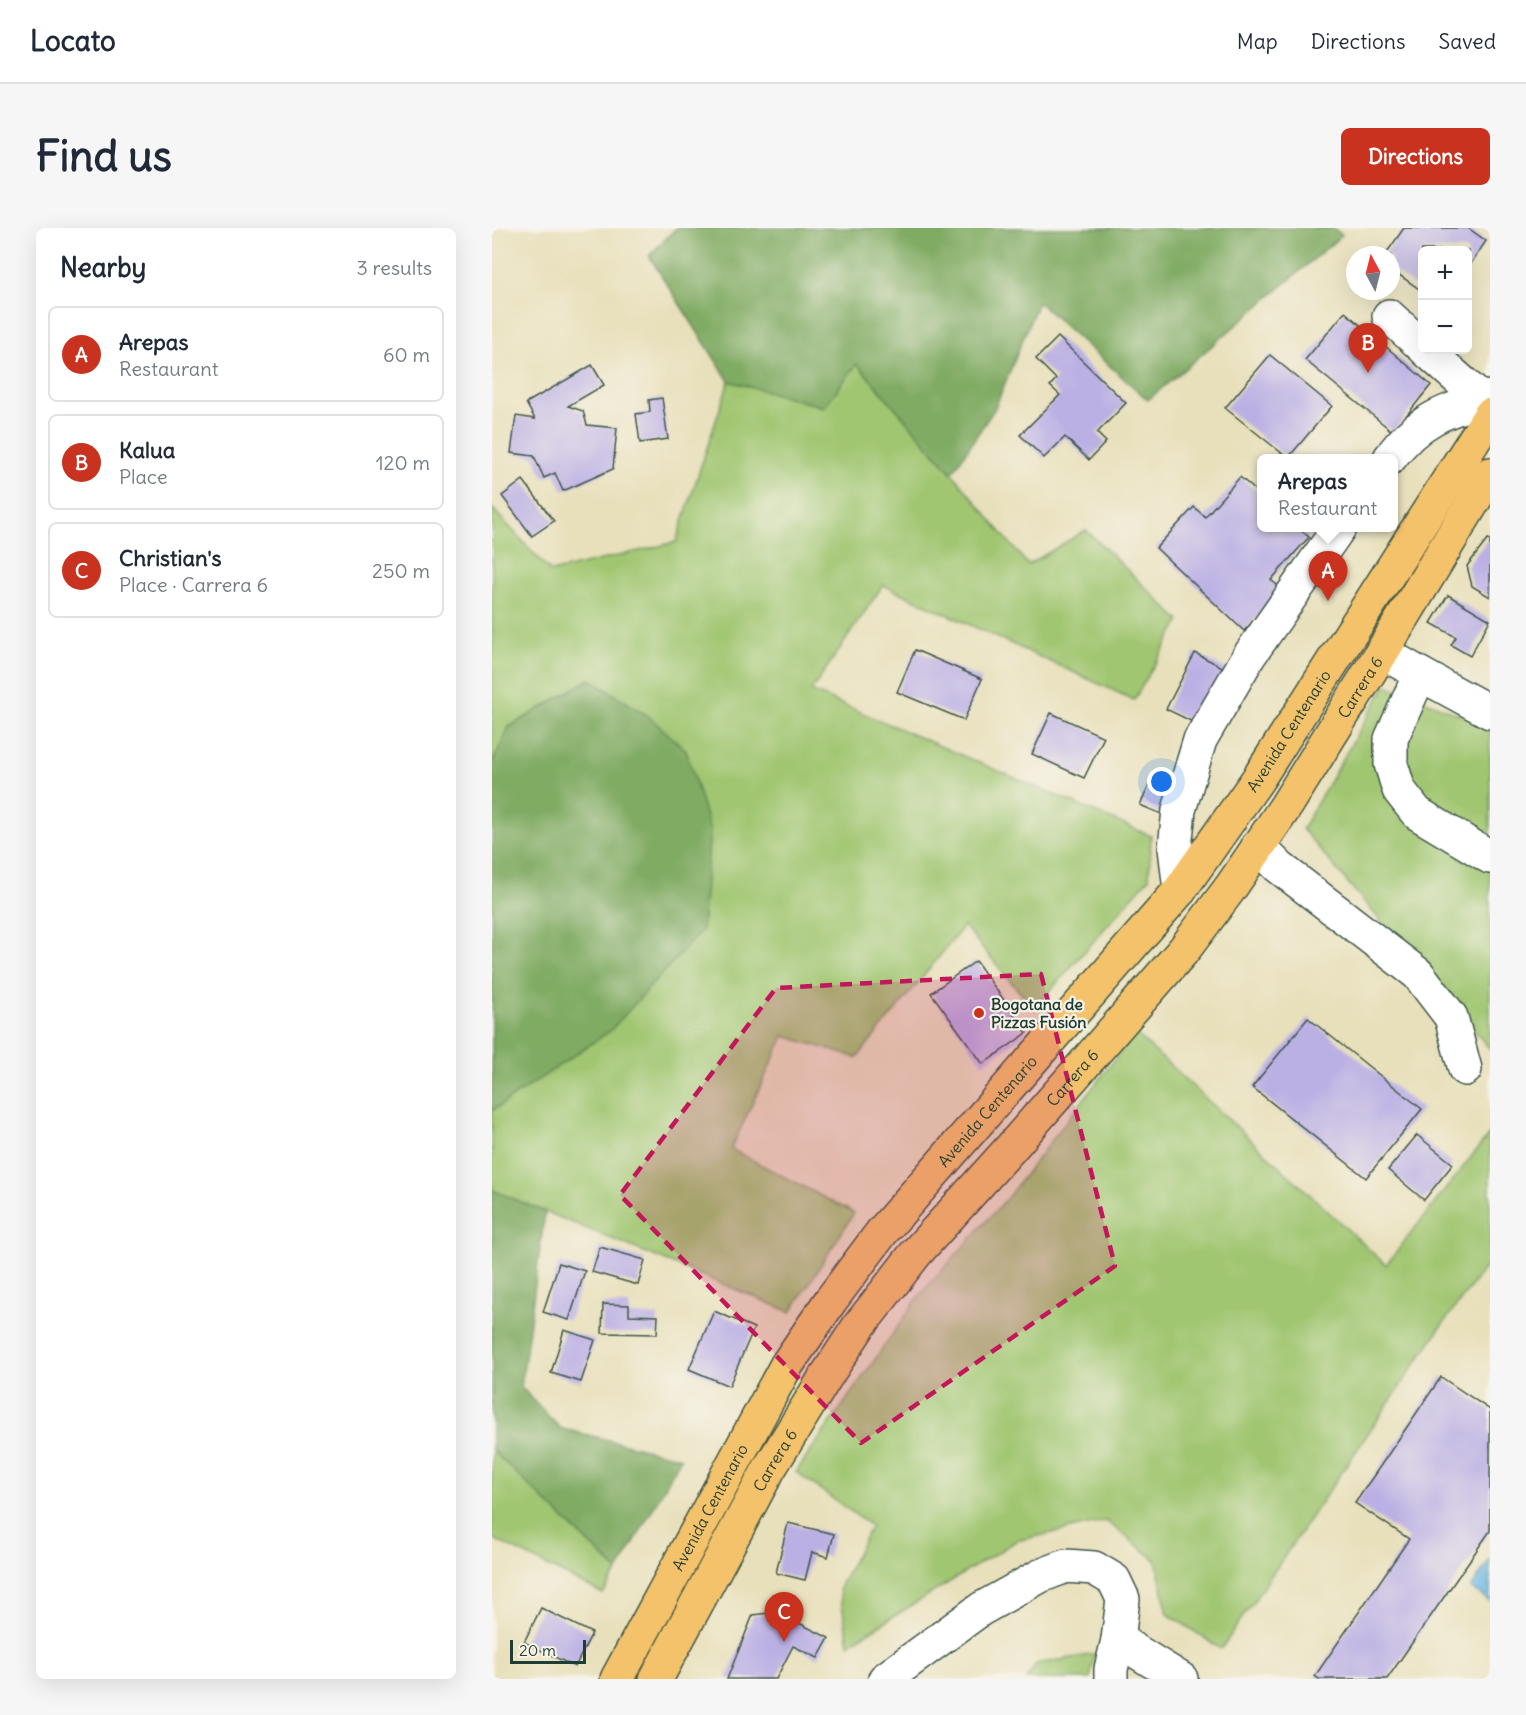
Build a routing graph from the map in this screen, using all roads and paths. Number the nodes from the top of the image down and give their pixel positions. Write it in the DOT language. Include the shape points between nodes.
graph roads {
  1 [pos="1389,316"];
  2 [pos="1418,342"];
  3 [pos="1431,354"];
  4 [pos="1487,404"];
  5 [pos="1393,454"];
  6 [pos="1490,474"];
  7 [pos="1336,532"];
  8 [pos="1382,652"];
  9 [pos="1419,674"];
  10 [pos="1490,712"];
  11 [pos="1258,846"];
  12 [pos="1490,856"];
  13 [pos="1180,890"];
  14 [pos="1465,1069"];
  15 [pos="1118,1640"];
  16 [pos="617,1679"];
  17 [pos="656,1679"];
  18 [pos="885,1679"];
  19 [pos="1111,1679"];
  20 [pos="1181,1679"];
  1 -- 2 [label="street"];
  3 -- 4 [label="street"];
  4 -- 5 [label="street" via="1447,411 1420,425"];
  4 -- 13 [label="main road, Avenida Centenario" via="1258,779"];
  6 -- 8 [label="main road, Carrera 6"];
  7 -- 13 [label="street" via="1249,656 1200,740 1179,810 1175,848"];
  8 -- 9 [label="street"];
  8 -- 11 [label="main road, Carrera 6"];
  9 -- 10 [label="street"];
  9 -- 12 [label="street" via="1391,739 1391,765 1399,790 1417,813"];
  11 -- 14 [label="street" via="1279,867 1418,974 1451,1017"];
  11 -- 17 [label="main road, Carrera 6" via="1183,951 916,1253 859,1326 769,1469"];
  13 -- 16 [label="main road, Avenida Centenario" via="882,1232 831,1300 786,1366"];
  15 -- 18 [label="street" via="1118,1589 1094,1568 1065,1566 1040,1575 981,1610"];
  15 -- 19 [label="street"];
  15 -- 20 [label="street"];
}
